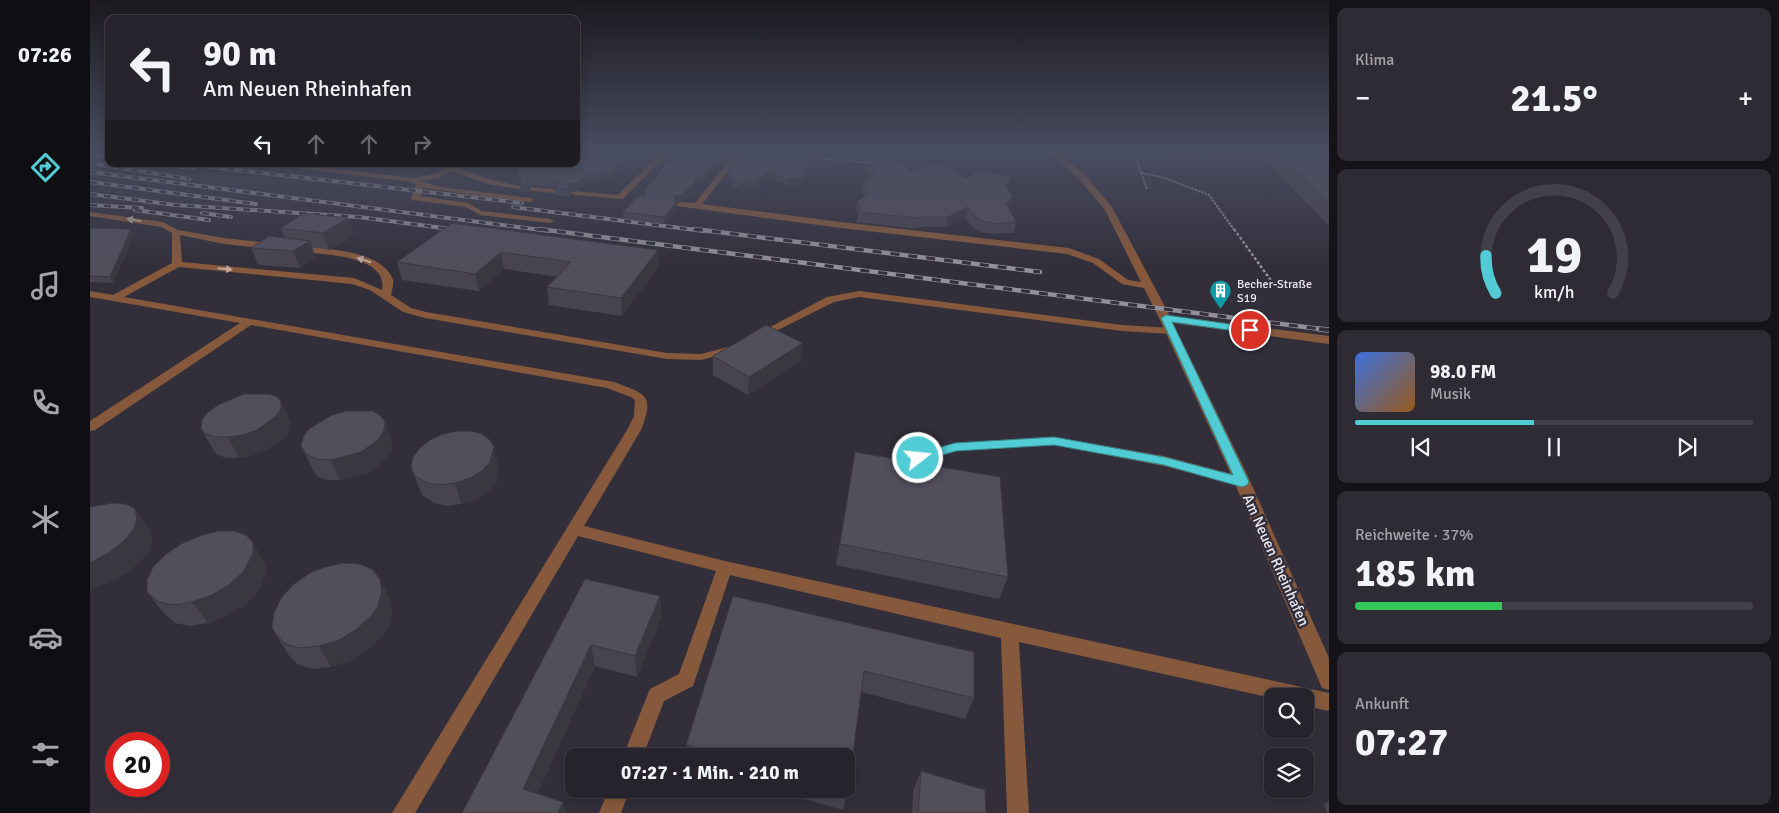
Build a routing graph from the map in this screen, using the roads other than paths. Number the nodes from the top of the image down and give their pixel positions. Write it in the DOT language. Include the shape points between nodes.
graph roads {
  1 [pos="416,189"];
  2 [pos="461,189"];
  3 [pos="533,189"];
  4 [pos="628,189"];
  5 [pos="711,189"];
  6 [pos="1093,189"];
  7 [pos="556,191"];
  8 [pos="574,193"];
  9 [pos="620,197"];
  10 [pos="634,199"];
  11 [pos="530,200"];
  12 [pos="680,204"];
  13 [pos="697,206"];
  14 [pos="90,214"];
  15 [pos="550,221"];
  16 [pos="176,232"];
  17 [pos="177,264"];
  18 [pos="1149,286"];
  19 [pos="90,294"];
  20 [pos="386,296"];
  21 [pos="115,298"];
  22 [pos="249,322"];
  23 [pos="1168,324"];
  24 [pos="1329,340"];
  25 [pos="90,427"];
  26 [pos="918,458"];
  27 [pos="1242,482"];
  28 [pos="574,529"];
  29 [pos="726,567"];
  30 [pos="1010,632"];
  31 [pos="1329,681"];
  32 [pos="1264,688"];
  33 [pos="1314,699"];
  34 [pos="1329,702"];
  35 [pos="636,748"];
  36 [pos="616,798"];
  37 [pos="404,813"];
  38 [pos="610,813"];
  39 [pos="1018,813"];
  1 -- 15 [label="lane" via="415,198 468,205 480,212"];
  2 -- 11 [label="lane"];
  3 -- 7 [label="lane"];
  4 -- 9 [label="lane"];
  5 -- 13 [label="lane"];
  6 -- 18 [label="street, Am Neuen Rheinhafen" via="1110,209"];
  8 -- 9 [label="lane"];
  9 -- 10 [label="lane"];
  12 -- 13 [label="lane"];
  13 -- 18 [label="lane" via="1069,251 1096,261 1125,282"];
  16 -- 14 [label="lane, one-way" via="163,225"];
  16 -- 17 [label="lane"];
  20 -- 16 [label="lane, one-way" via="389,281 383,271 370,262"];
  17 -- 20 [label="lane, one-way" via="354,281"];
  17 -- 21 [label="lane"];
  18 -- 23 [label="street, Am Neuen Rheinhafen"];
  19 -- 21 [label="lane"];
  20 -- 23 [label="lane" via="407,310 425,315 666,356 719,354 831,299 859,294 1122,328"];
  21 -- 22 [label="lane"];
  22 -- 25 [label="lane"];
  22 -- 28 [label="lane" via="610,385 635,394 641,399 640,416"];
  23 -- 24 [label="street"];
  23 -- 27 [label="street, Am Neuen Rheinhafen"];
  26 -- 27 [label="lane" via="955,447 1054,441 1164,461"];
  27 -- 31 [label="street, Am Neuen Rheinhafen"];
  28 -- 29 [label="lane"];
  28 -- 37 [label="lane"];
  29 -- 30 [label="lane"];
  29 -- 35 [label="lane" via="686,680 657,695"];
  30 -- 32 [label="lane"];
  30 -- 39 [label="lane"];
  33 -- 34 [label="lane"];
  36 -- 38 [label="lane"];
}
